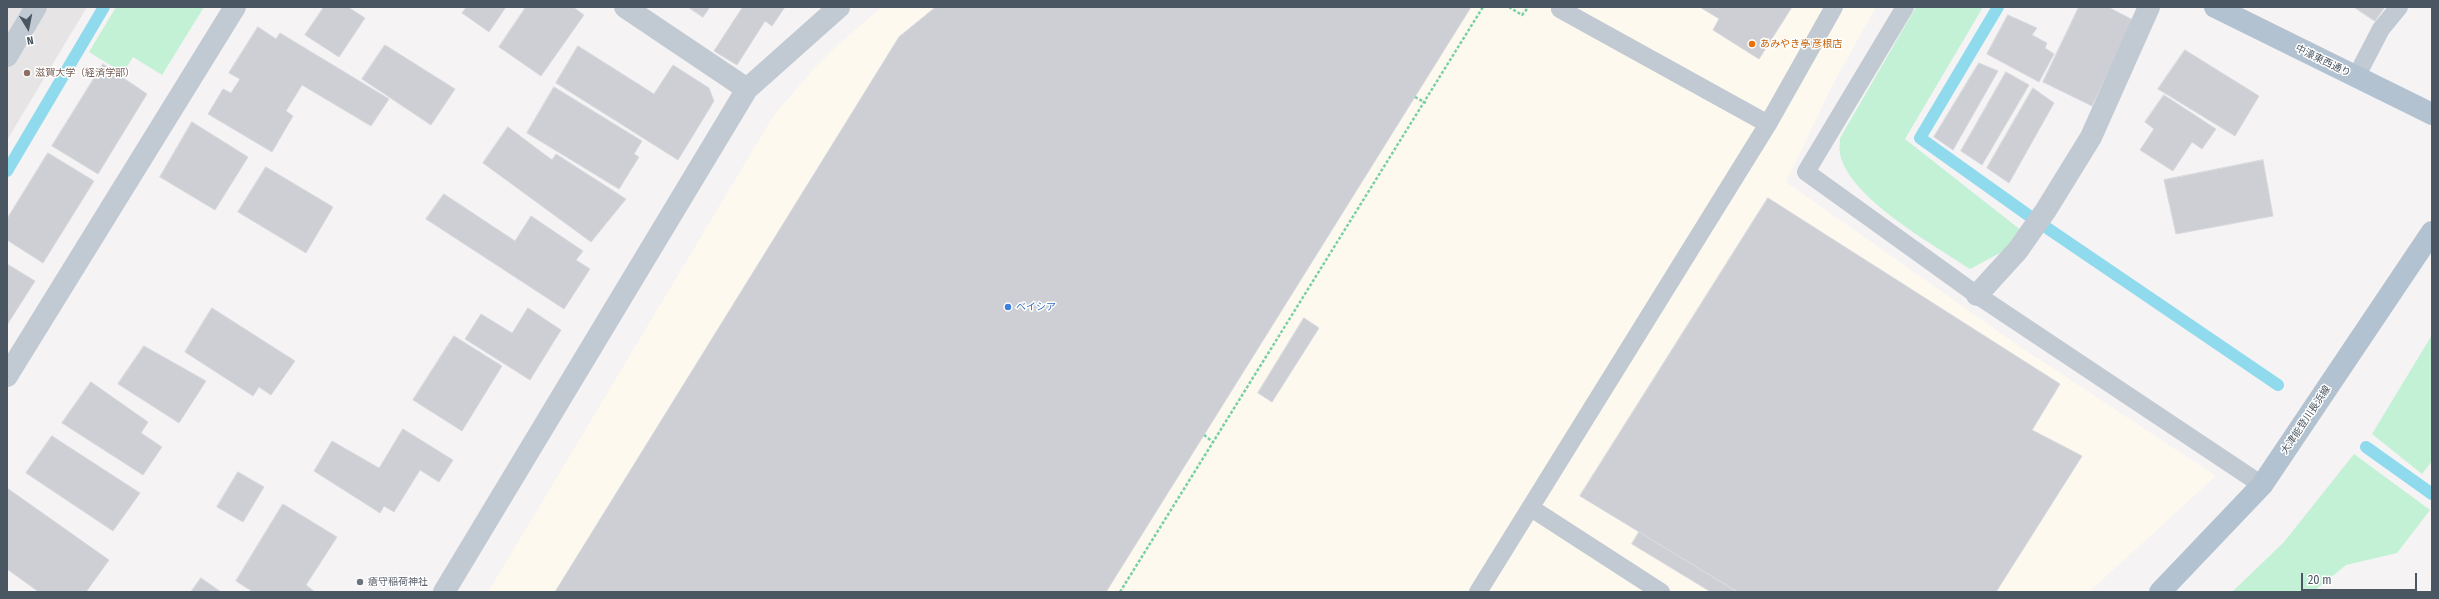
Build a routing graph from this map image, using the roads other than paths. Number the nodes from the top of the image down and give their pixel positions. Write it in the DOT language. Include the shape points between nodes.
graph roads {
  1 [pos="36,7"];
  2 [pos="235,7"];
  3 [pos="625,7"];
  4 [pos="839,7"];
  5 [pos="1561,7"];
  6 [pos="1834,7"];
  7 [pos="1905,7"];
  8 [pos="2150,7"];
  9 [pos="2215,7"];
  10 [pos="2399,7"];
  11 [pos="7,56"];
  12 [pos="2356,77"];
  13 [pos="747,89"];
  14 [pos="2432,114"];
  15 [pos="1768,124"];
  16 [pos="2432,232"];
  17 [pos="1977,295"];
  18 [pos="7,376"];
  19 [pos="2262,485"];
  20 [pos="1531,508"];
  21 [pos="444,592"];
  22 [pos="1478,592"];
  23 [pos="1661,592"];
  24 [pos="2160,592"];
  1 -- 11 [label="street"];
  2 -- 18 [label="street"];
  3 -- 13 [label="street"];
  4 -- 13 [label="street"];
  5 -- 15 [label="lane" via="1560,9"];
  6 -- 15 [label="lane"];
  7 -- 17 [label="lane" via="1806,172"];
  8 -- 17 [label="street" via="2090,137 2046,210 2018,250"];
  9 -- 12 [label="main road, 中濠東西通り"];
  10 -- 12 [label="lane" via="2381,29"];
  12 -- 14 [label="main road, 中濠東西通り"];
  13 -- 21 [label="street"];
  15 -- 20 [label="lane"];
  16 -- 19 [label="main road, 大津能登川長浜線"];
  17 -- 19 [label="lane"];
  19 -- 24 [label="main road, 大津能登川長浜線"];
  20 -- 22 [label="lane"];
  20 -- 23 [label="lane"];
}
